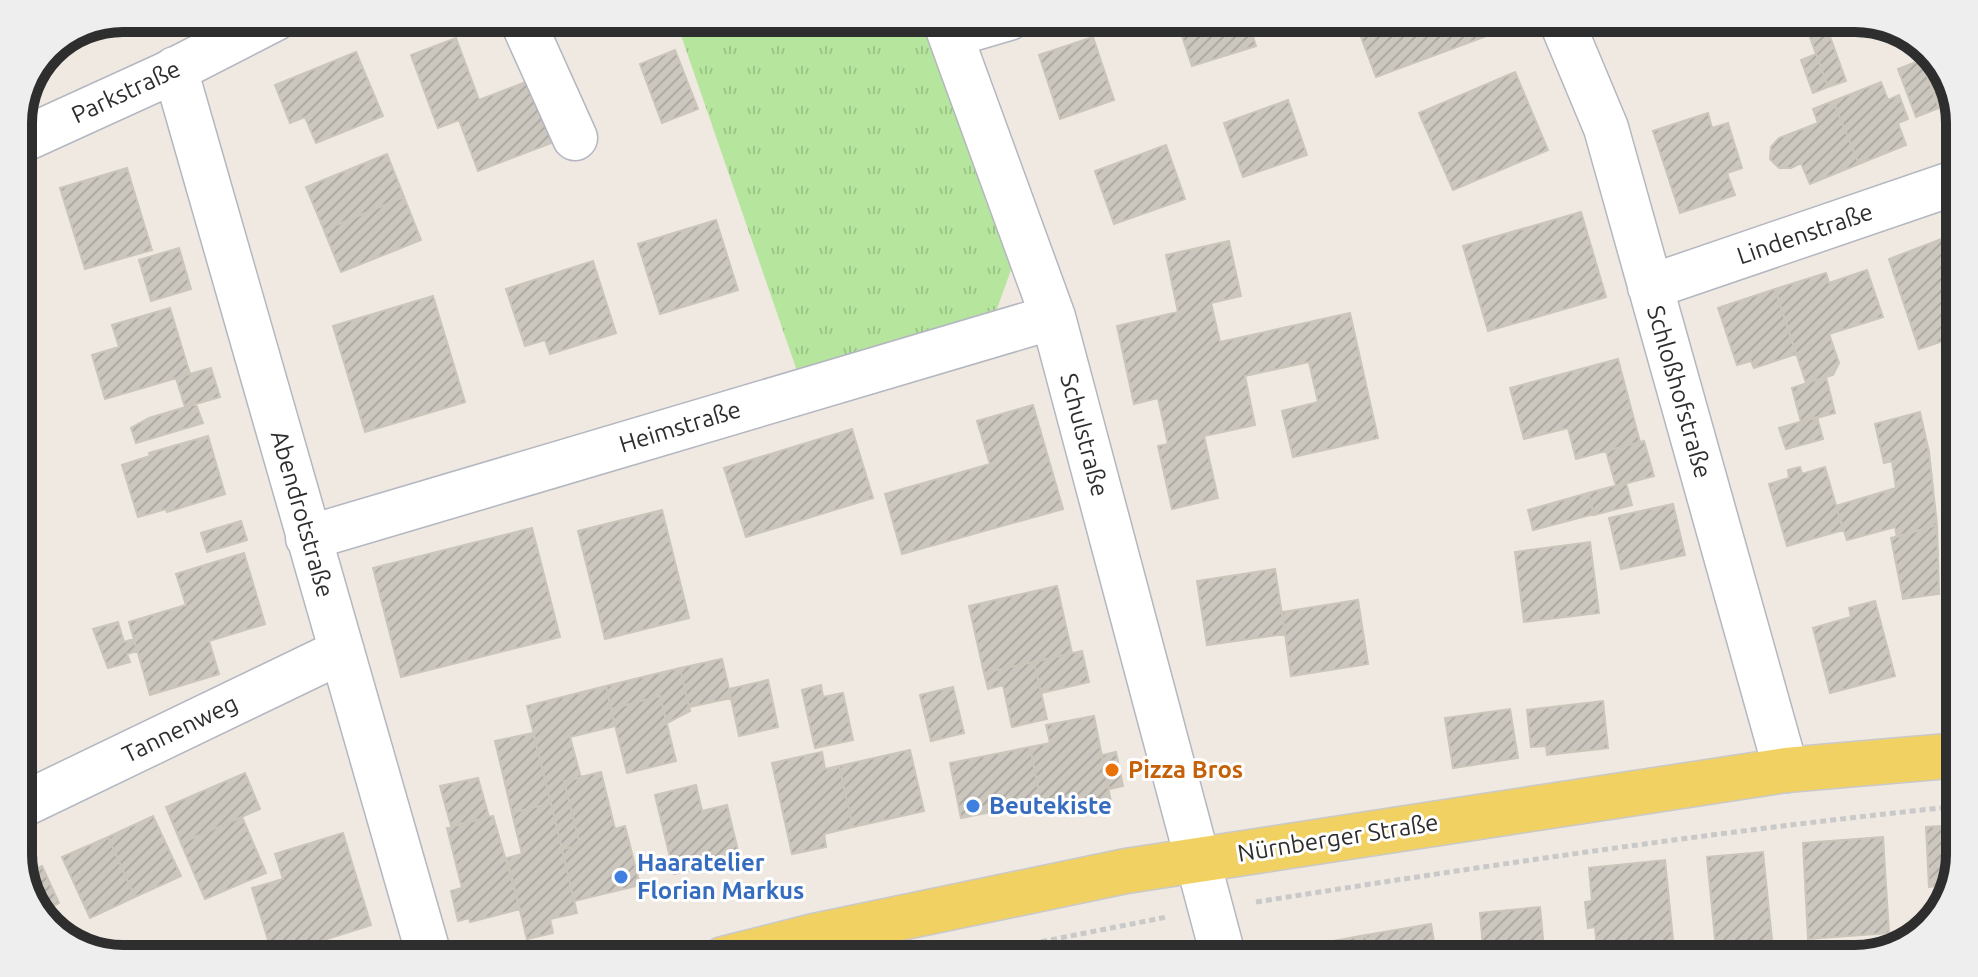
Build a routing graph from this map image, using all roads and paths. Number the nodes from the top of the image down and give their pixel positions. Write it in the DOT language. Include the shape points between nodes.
graph roads {
  1 [pos="248,32"];
  2 [pos="527,32"];
  3 [pos="949,32"];
  4 [pos="1566,32"];
  5 [pos="175,69"];
  6 [pos="32,135"];
  7 [pos="575,138"];
  8 [pos="1946,186"];
  9 [pos="1650,287"];
  10 [pos="1053,317"];
  11 [pos="308,538"];
  12 [pos="342,651"];
  13 [pos="1946,756"];
  14 [pos="1786,770"];
  15 [pos="32,800"];
  16 [pos="1946,807"];
  17 [pos="1198,860"];
  18 [pos="1211,909"];
  19 [pos="426,945"];
  20 [pos="778,945"];
  21 [pos="1025,945"];
  22 [pos="1220,945"];
  1 -- 5 [label="street, Parkstraße"];
  2 -- 7 [label="street"];
  3 -- 10 [label="street, Schulstraße"];
  4 -- 9 [label="street, Schloßhofstraße" via="1606,128"];
  5 -- 6 [label="street, Parkstraße"];
  5 -- 11 [label="street, Abendrotstraße"];
  8 -- 9 [label="street, Lindenstraße"];
  9 -- 14 [label="street, Schloßhofstraße"];
  10 -- 11 [label="street, Heimstraße"];
  10 -- 17 [label="street, Schulstraße"];
  11 -- 12 [label="street, Abendrotstraße"];
  12 -- 15 [label="street, Tannenweg"];
  12 -- 19 [label="street, Abendrotstraße"];
  13 -- 14 [label="main road, Nürnberger Straße"];
  14 -- 17 [label="main road, Nürnberger Straße"];
  16 -- 18 [label="path" via="1531,858"];
  17 -- 18 [label="street, Schulstraße"];
  17 -- 20 [label="main road, Nürnberger Straße" via="1103,875"];
  18 -- 21 [label="path"];
  18 -- 22 [label="street, Schulstraße"];
}
